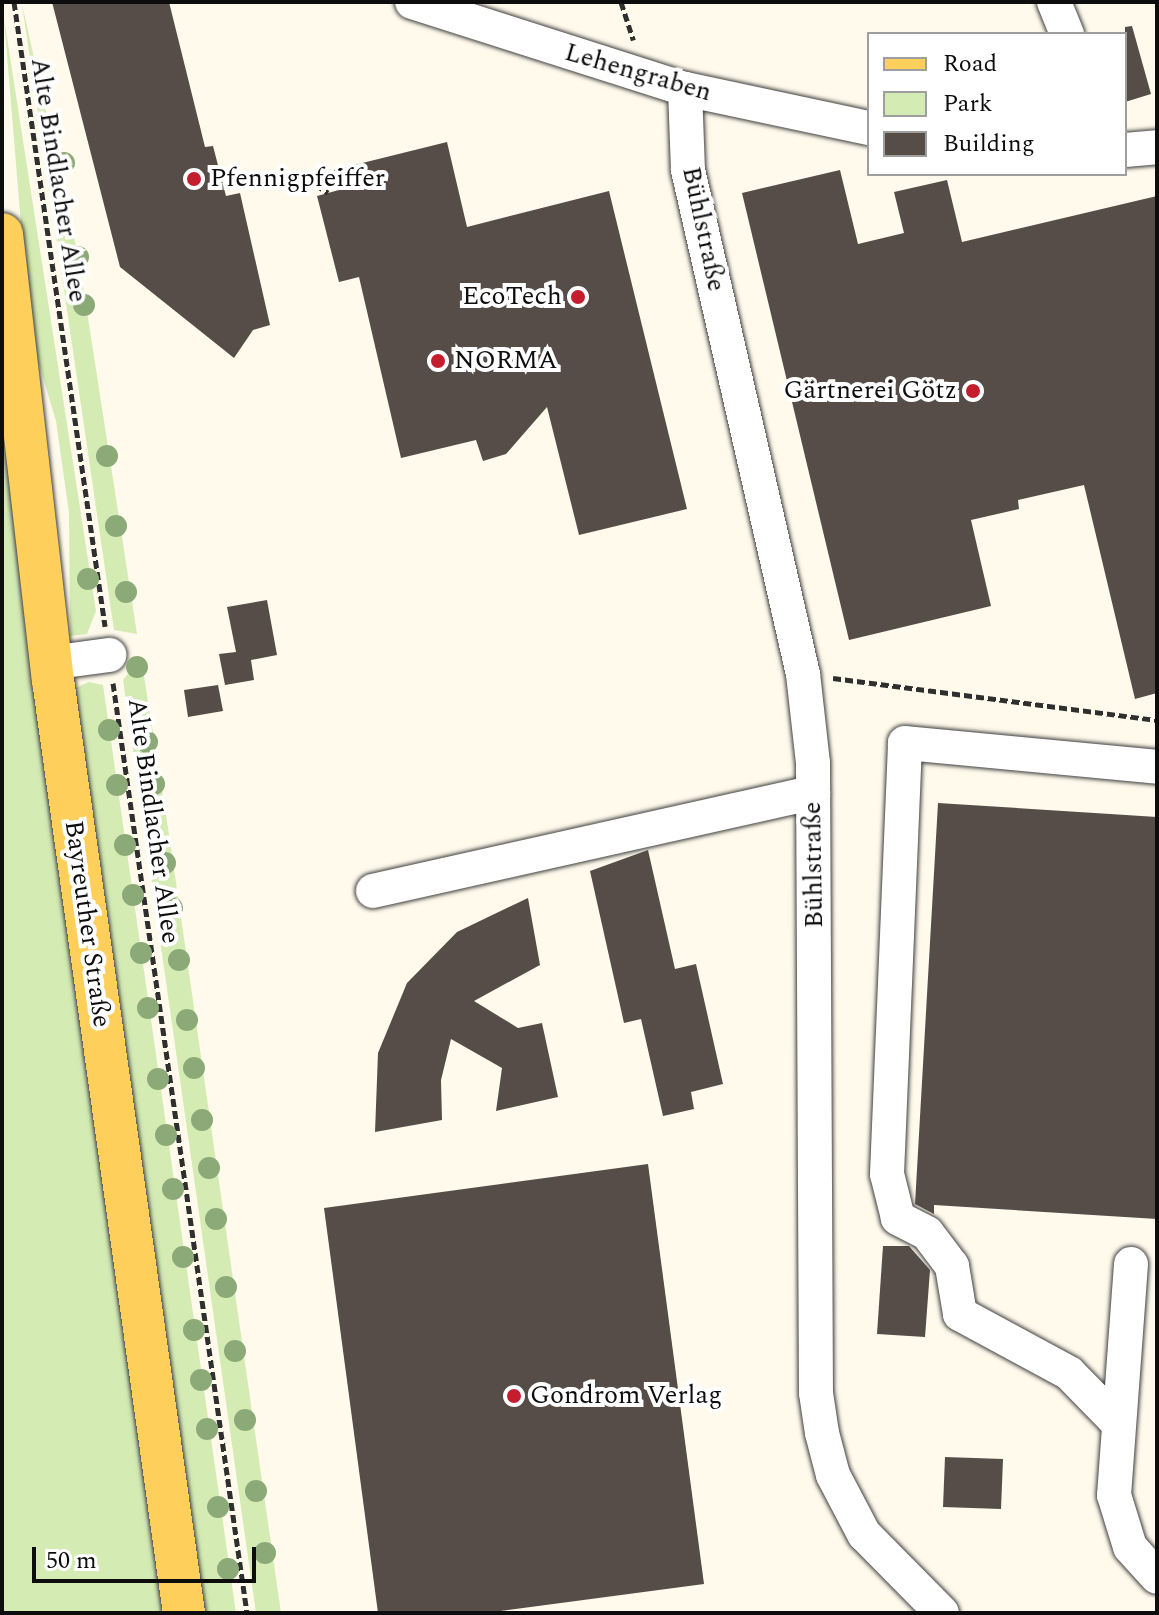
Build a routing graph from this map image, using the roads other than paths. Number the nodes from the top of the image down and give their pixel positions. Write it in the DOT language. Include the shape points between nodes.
graph roads {
  1 [pos="412,2"];
  2 [pos="1054,2"];
  3 [pos="1066,32"];
  4 [pos="685,89"];
  5 [pos="867,128"];
  6 [pos="1157,147"];
  7 [pos="1127,150"];
  8 [pos="2,234"];
  9 [pos="109,655"];
  10 [pos="50,663"];
  11 [pos="1157,767"];
  12 [pos="813,793"];
  13 [pos="373,891"];
  14 [pos="1131,1264"];
  15 [pos="1116,1421"];
  16 [pos="1157,1577"];
  17 [pos="184,1613"];
  18 [pos="942,1613"];
  1 -- 4 [label="street, Lehengraben"];
  2 -- 3 [label="street"];
  4 -- 5 [label="street, Lehengraben"];
  4 -- 12 [label="street, Bühlstraße" via="688,170 803,674"];
  6 -- 7 [label="street"];
  8 -- 10 [label="main road, Bayreuther Straße"];
  9 -- 10 [label="street"];
  10 -- 17 [label="main road, Bayreuther Straße"];
  11 -- 15 [label="street" via="905,743 887,1174 898,1218 927,1233 952,1266 960,1314 1069,1373"];
  12 -- 13 [label="street"];
  12 -- 18 [label="street, Bühlstraße" via="816,1393 822,1433 833,1475 864,1534"];
  14 -- 15 [label="street"];
  15 -- 16 [label="street" via="1116,1506 1130,1547"];
}
